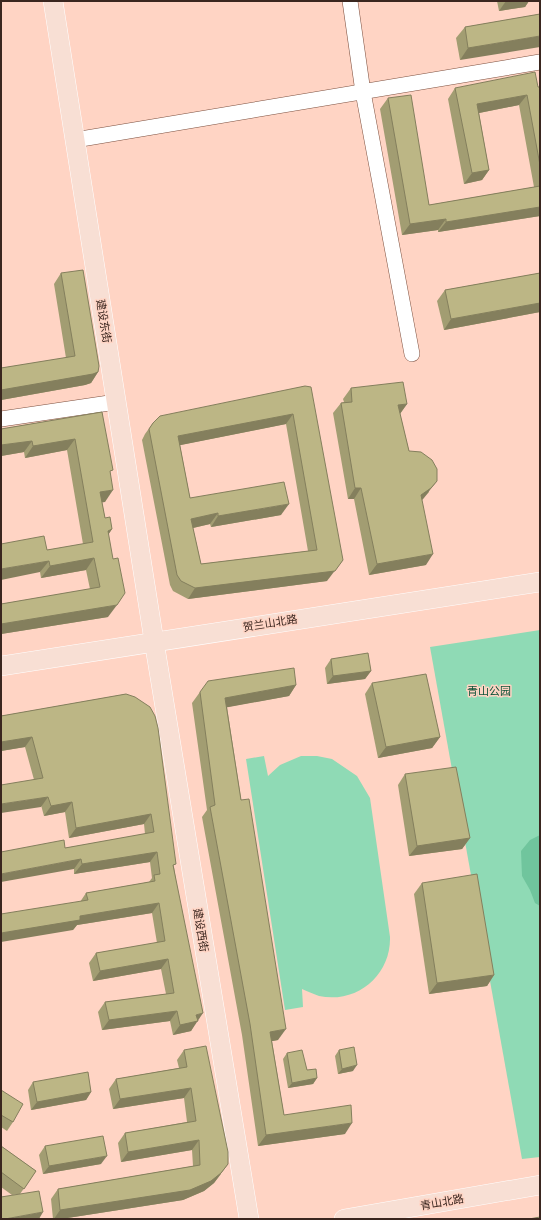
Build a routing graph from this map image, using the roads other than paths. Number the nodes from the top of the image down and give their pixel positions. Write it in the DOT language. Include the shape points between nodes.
graph roads {
  1 [pos="53,1"];
  2 [pos="350,1"];
  3 [pos="540,62"];
  4 [pos="363,92"];
  5 [pos="75,140"];
  6 [pos="412,354"];
  7 [pos="116,402"];
  8 [pos="1,419"];
  9 [pos="540,582"];
  10 [pos="154,641"];
  11 [pos="1,666"];
  12 [pos="540,1186"];
  13 [pos="249,1219"];
  14 [pos="344,1219"];
  1 -- 5 [label="main road, 建设东街"];
  2 -- 4 [label="street"];
  3 -- 4 [label="street"];
  4 -- 5 [label="street"];
  4 -- 6 [label="street"];
  5 -- 7 [label="main road, 建设东街"];
  7 -- 8 [label="street"];
  7 -- 10 [label="main road, 建设东街"];
  9 -- 10 [label="main road, 贺兰山北路"];
  10 -- 11 [label="main road, 贺兰山北路"];
  10 -- 13 [label="main road, 建设西街"];
  12 -- 14 [label="main road, 青山北路"];
}
